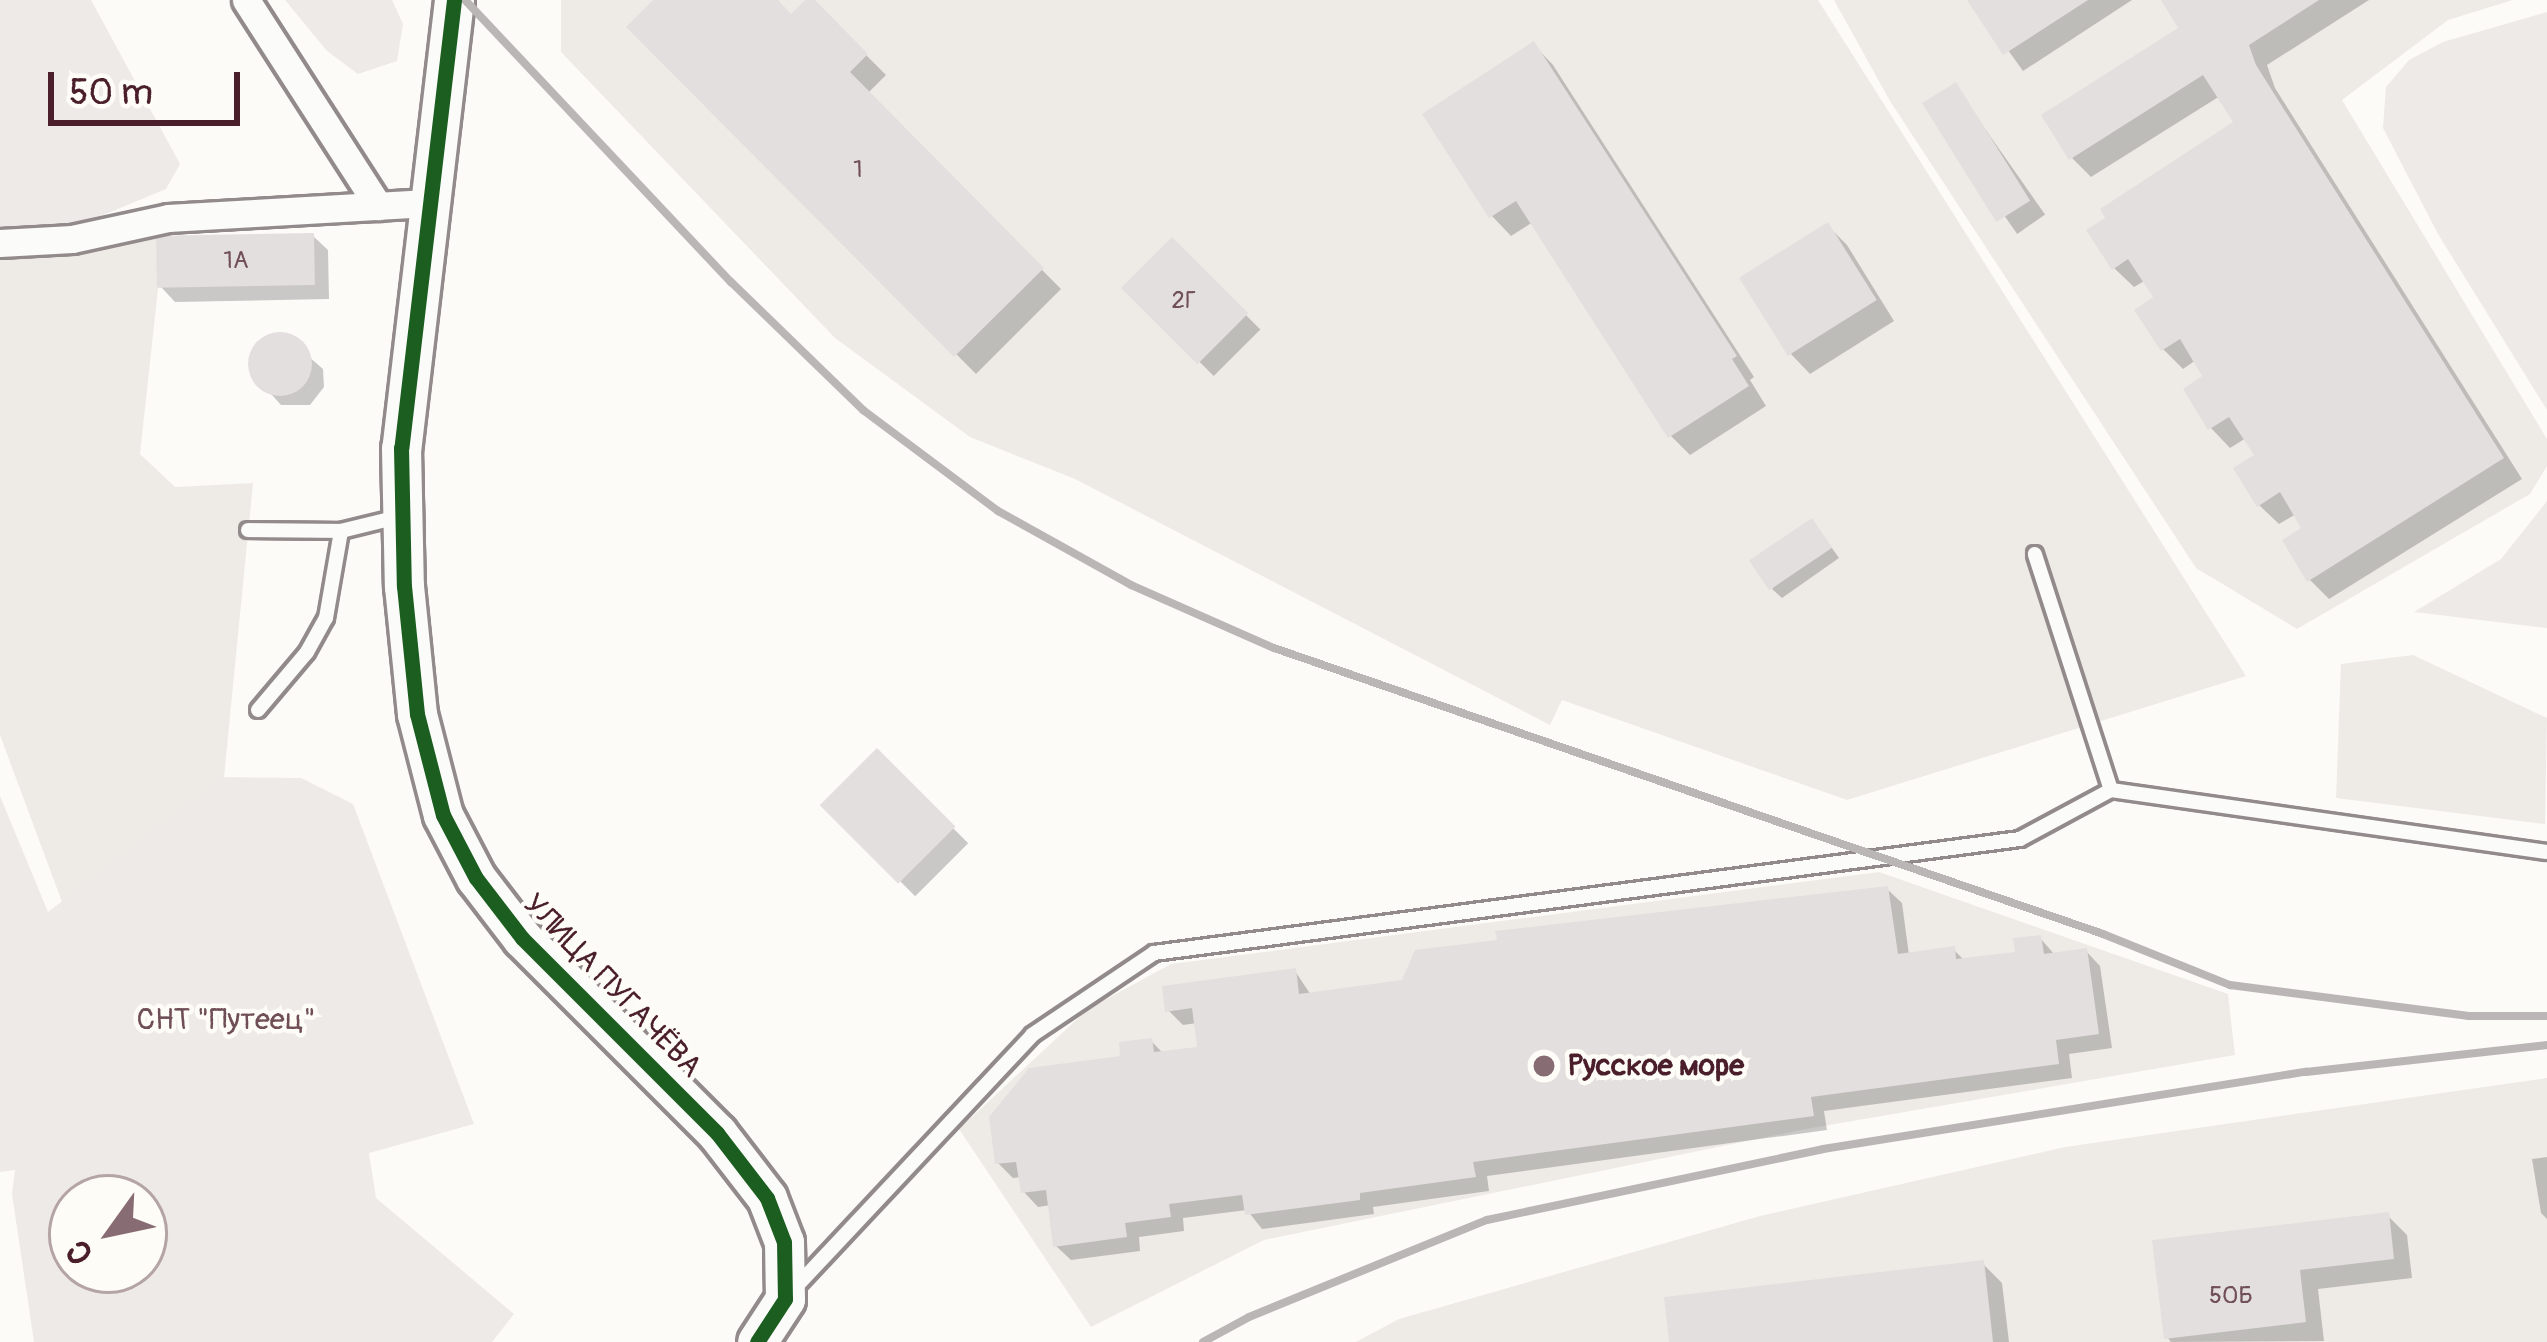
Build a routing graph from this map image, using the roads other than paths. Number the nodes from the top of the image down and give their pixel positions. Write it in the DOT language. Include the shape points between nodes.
graph roads {
  1 [pos="246,0"];
  2 [pos="454,0"];
  3 [pos="428,202"];
  4 [pos="378,206"];
  5 [pos="0,243"];
  6 [pos="402,515"];
  7 [pos="248,530"];
  8 [pos="341,531"];
  9 [pos="2035,554"];
  10 [pos="258,710"];
  11 [pos="2111,790"];
  12 [pos="2547,852"];
  13 [pos="785,1299"];
  14 [pos="757,1342"];
  1 -- 4 [label="street"];
  2 -- 3 [label="street, УЛИЦА ПУГАЧЁВА"];
  3 -- 4 [label="street"];
  3 -- 6 [label="street, УЛИЦА ПУГАЧЁВА" via="401,448"];
  4 -- 5 [label="street" via="168,218 72,239"];
  6 -- 8 [label="lane"];
  6 -- 13 [label="street, УЛИЦА ПУГАЧЁВА" via="417,714 443,815 476,878 522,938 717,1133 766,1198 784,1242"];
  7 -- 8 [label="lane"];
  8 -- 10 [label="lane" via="326,618"];
  9 -- 11 [label="lane"];
  11 -- 12 [label="lane"];
  11 -- 13 [label="lane" via="2020,839 1154,953 1032,1035"];
  13 -- 14 [label="street"];
}
